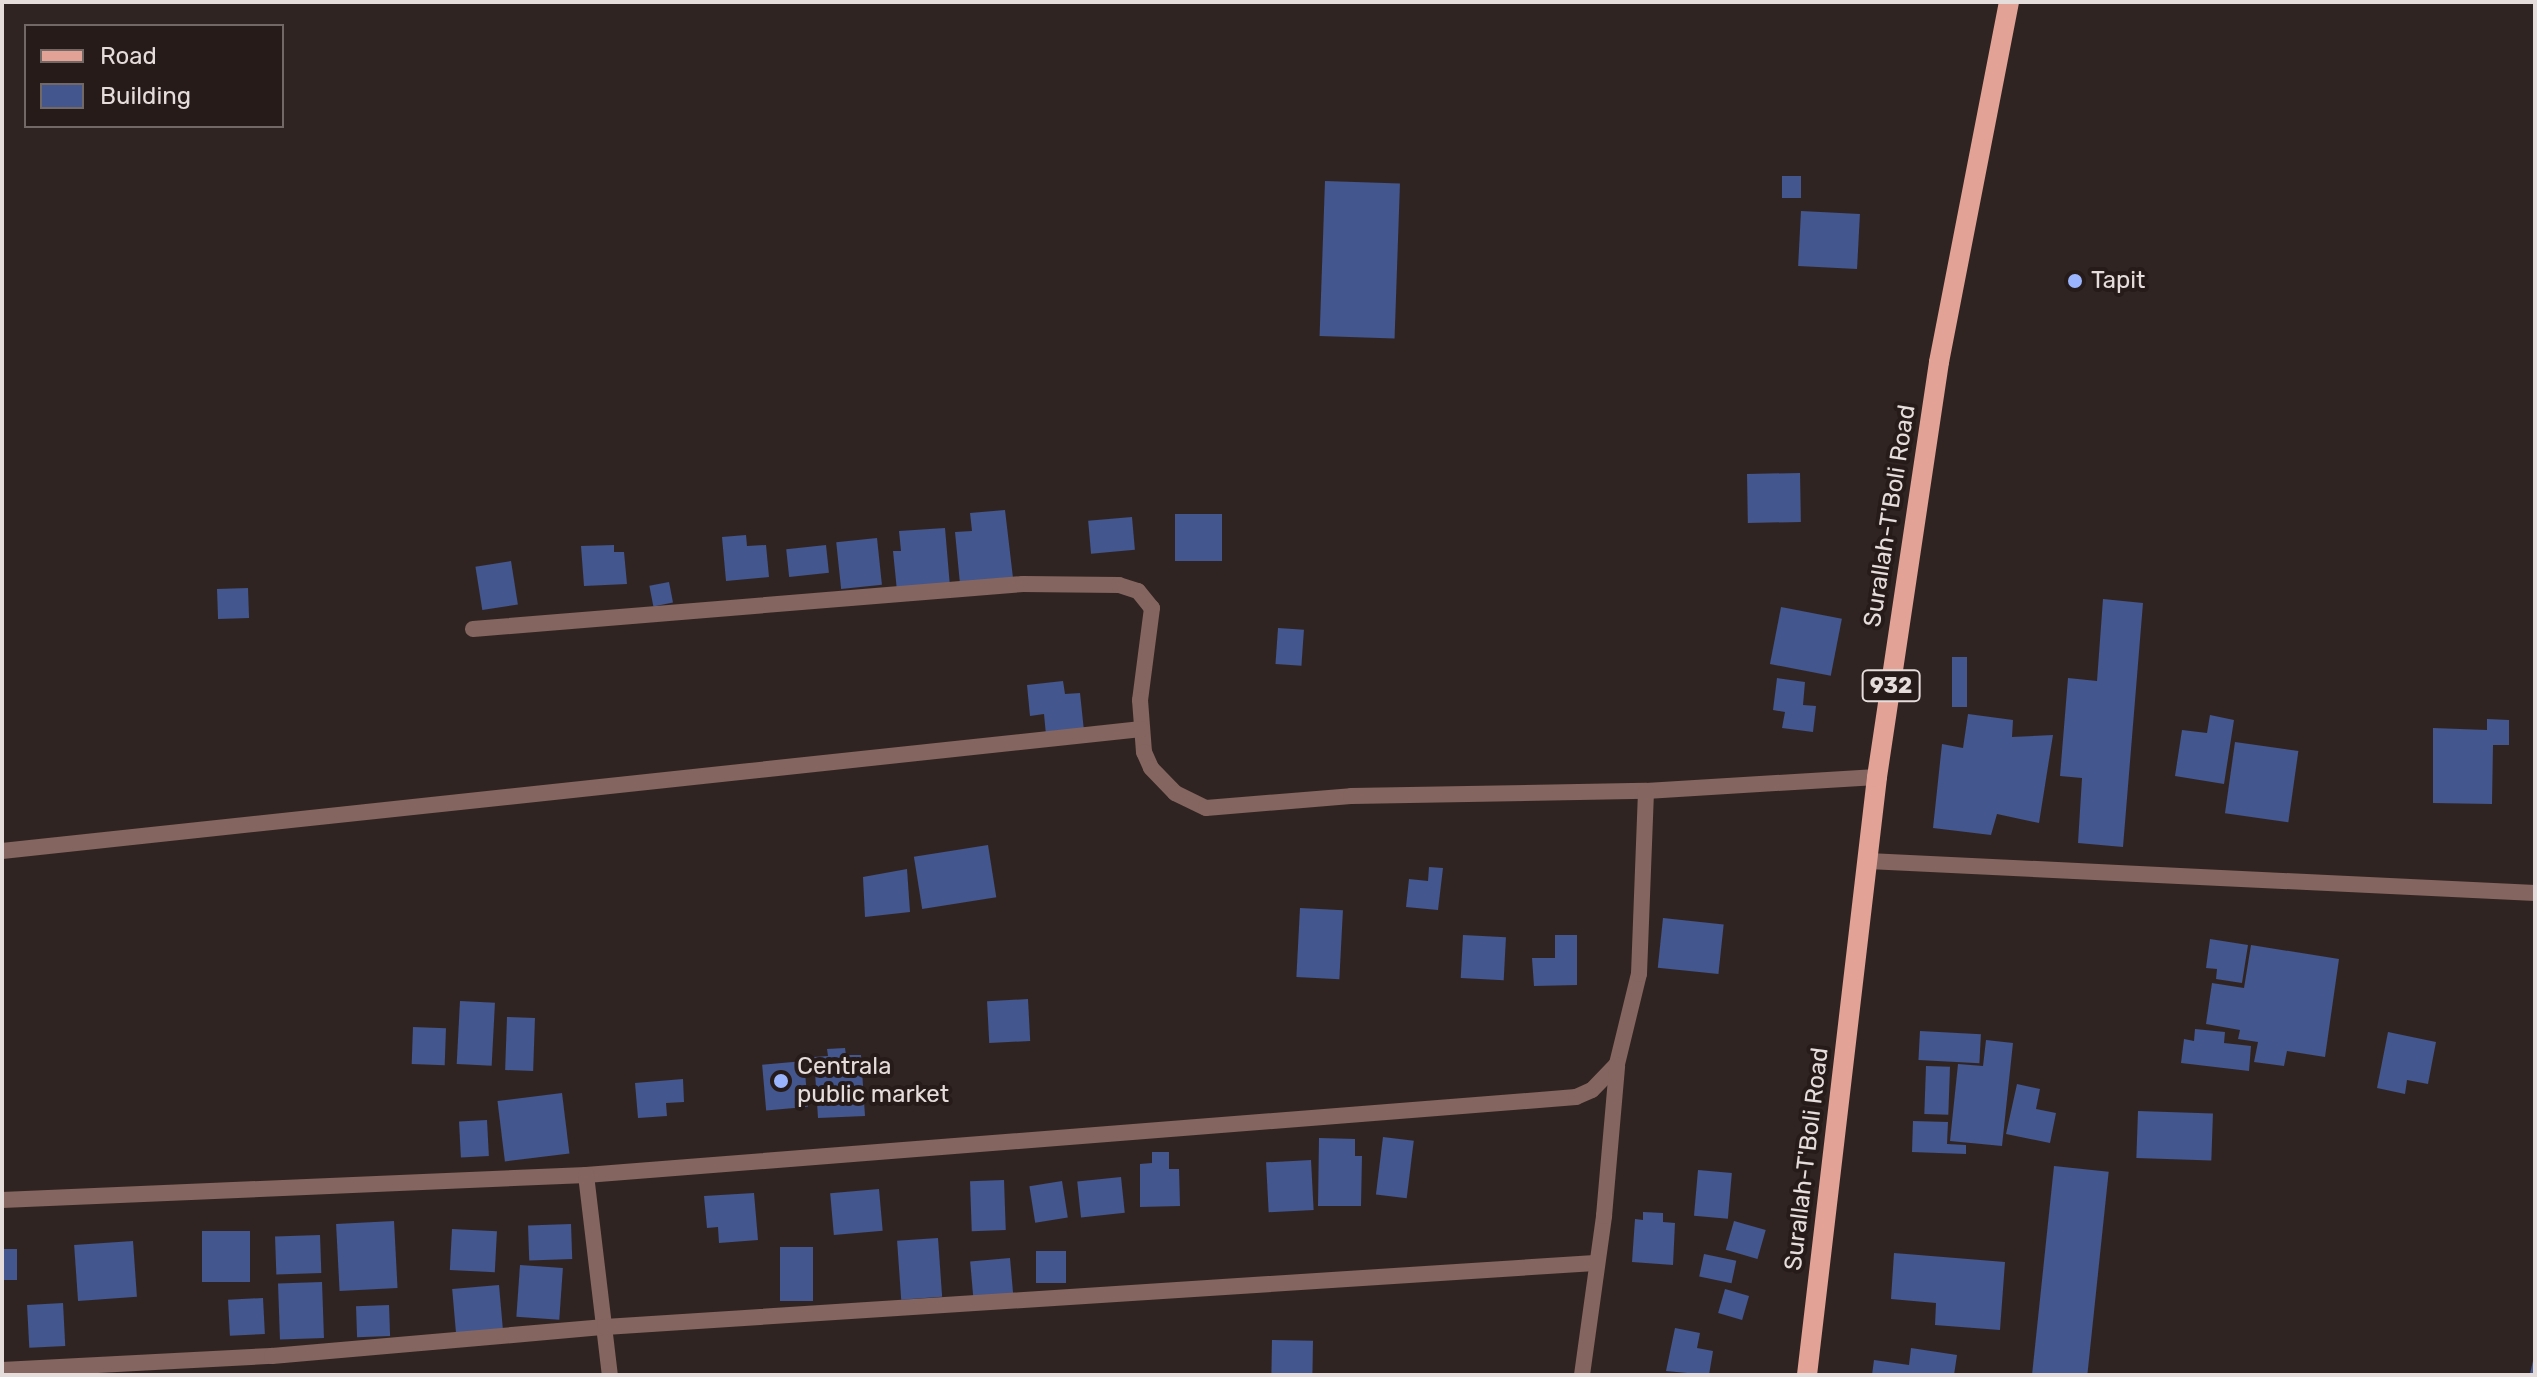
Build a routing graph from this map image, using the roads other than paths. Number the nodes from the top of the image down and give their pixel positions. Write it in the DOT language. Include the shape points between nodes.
graph roads {
  1 [pos="2009,2"];
  2 [pos="473,629"];
  3 [pos="1141,729"];
  4 [pos="1877,777"];
  5 [pos="1646,791"];
  6 [pos="2,851"];
  7 [pos="1868,861"];
  8 [pos="2535,893"];
  9 [pos="1617,1064"];
  10 [pos="586,1175"];
  11 [pos="2,1200"];
  12 [pos="1595,1263"];
  13 [pos="605,1327"];
  14 [pos="2,1370"];
  15 [pos="610,1375"];
  16 [pos="1582,1375"];
  17 [pos="1807,1375"];
  1 -- 4 [label="main road, Surallah-T'Boli Road / 932" via="1939,362"];
  2 -- 3 [label="street" via="1023,584 1119,585 1138,591 1152,608"];
  3 -- 5 [label="street" via="1144,752 1160,779 1175,793 1217,810 1351,796"];
  3 -- 6 [label="street"];
  4 -- 5 [label="street"];
  4 -- 7 [label="main road, Surallah-T'Boli Road / 932"];
  5 -- 9 [label="street" via="1639,974"];
  7 -- 8 [label="street"];
  7 -- 17 [label="main road, Surallah-T'Boli Road / 932"];
  9 -- 10 [label="street" via="1592,1090 1576,1097"];
  9 -- 12 [label="street"];
  10 -- 11 [label="street"];
  10 -- 13 [label="street"];
  12 -- 13 [label="street"];
  12 -- 16 [label="street"];
  13 -- 14 [label="street" via="272,1356"];
  13 -- 15 [label="street"];
}
